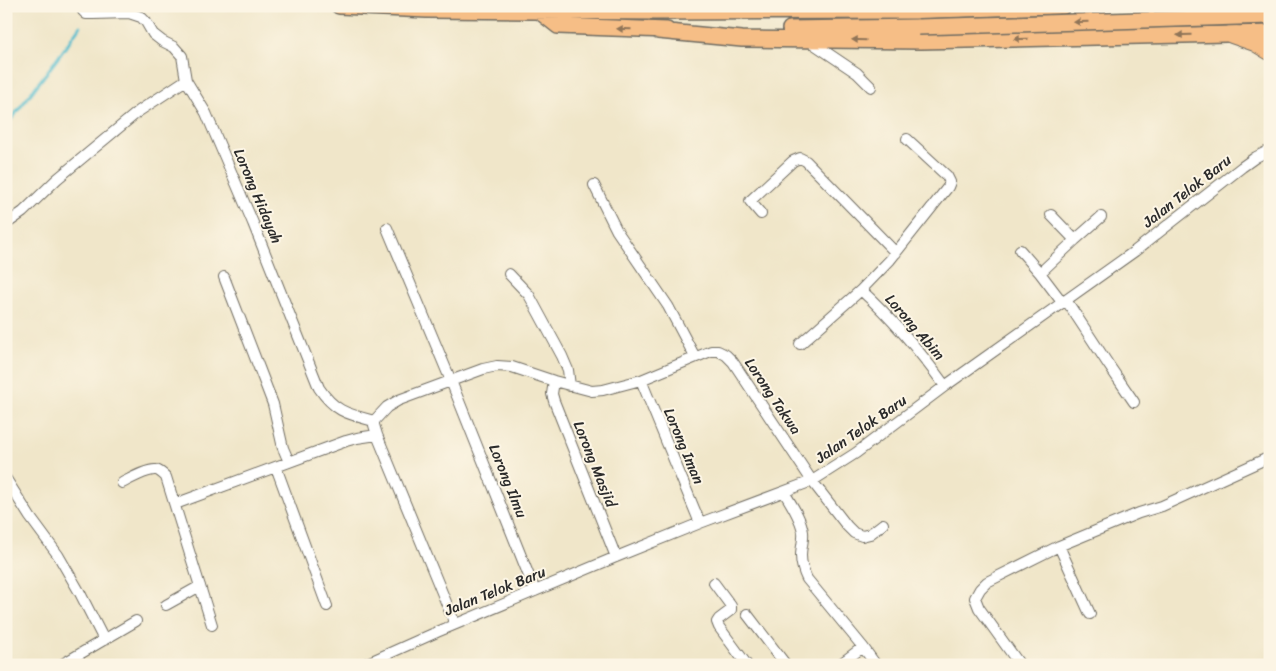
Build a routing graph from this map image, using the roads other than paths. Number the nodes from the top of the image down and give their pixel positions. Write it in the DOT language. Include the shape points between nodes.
graph roads {
  1 [pos="82,6"];
  2 [pos="339,6"];
  3 [pos="739,6"];
  4 [pos="1063,6"];
  5 [pos="1261,6"];
  6 [pos="539,11"];
  7 [pos="655,12"];
  8 [pos="1270,16"];
  9 [pos="658,30"];
  10 [pos="1264,33"];
  11 [pos="1232,34"];
  12 [pos="806,39"];
  13 [pos="1270,52"];
  14 [pos="186,80"];
  15 [pos="871,87"];
  16 [pos="907,139"];
  17 [pos="1270,150"];
  18 [pos="594,185"];
  19 [pos="761,214"];
  20 [pos="1051,215"];
  21 [pos="1101,217"];
  22 [pos="6,224"];
  23 [pos="387,228"];
  24 [pos="1075,240"];
  25 [pos="1020,250"];
  26 [pos="896,253"];
  27 [pos="1040,273"];
  28 [pos="509,274"];
  29 [pos="224,277"];
  30 [pos="861,290"];
  31 [pos="1064,301"];
  32 [pos="800,344"];
  33 [pos="695,357"];
  34 [pos="641,380"];
  35 [pos="451,381"];
  36 [pos="554,381"];
  37 [pos="570,386"];
  38 [pos="945,386"];
  39 [pos="1134,402"];
  40 [pos="374,421"];
  41 [pos="378,435"];
  42 [pos="1270,457"];
  43 [pos="289,462"];
  44 [pos="276,467"];
  45 [pos="6,479"];
  46 [pos="812,481"];
  47 [pos="122,483"];
  48 [pos="784,492"];
  49 [pos="175,504"];
  50 [pos="700,523"];
  51 [pos="883,524"];
  52 [pos="1059,546"];
  53 [pos="616,557"];
  54 [pos="714,583"];
  55 [pos="200,586"];
  56 [pos="535,591"];
  57 [pos="166,605"];
  58 [pos="328,606"];
  59 [pos="747,614"];
  60 [pos="1090,614"];
  61 [pos="136,621"];
  62 [pos="454,624"];
  63 [pos="212,625"];
  64 [pos="104,640"];
  65 [pos="863,647"];
  66 [pos="61,665"];
  67 [pos="363,665"];
  68 [pos="746,665"];
  69 [pos="786,665"];
  70 [pos="839,665"];
  71 [pos="876,665"];
  72 [pos="1020,665"];
  1 -- 14 [label="street, Lorong Hidayah" via="86,14 129,13 141,17 153,34 182,56"];
  2 -- 6 [label="main road"];
  3 -- 7 [label="main road"];
  4 -- 7 [label="main road" via="916,11"];
  5 -- 10 [label="main road"];
  6 -- 7 [label="main road"];
  9 -- 6 [label="main road, one-way" via="558,26"];
  8 -- 9 [label="main road, one-way, bridge" via="918,27"];
  9 -- 12 [label="main road" via="742,39"];
  10 -- 11 [label="main road"];
  11 -- 12 [label="main road, one-way" via="921,41"];
  11 -- 13 [label="highway" via="1255,42"];
  12 -- 15 [label="street" via="857,73"];
  14 -- 22 [label="street" via="139,111"];
  14 -- 40 [label="street, Lorong Hidayah" via="206,113 319,388 336,408"];
  16 -- 26 [label="street" via="950,182"];
  17 -- 31 [label="street, Jalan Telok Baru" via="1242,166 1135,251"];
  18 -- 33 [label="street" via="617,231 668,306"];
  19 -- 26 [label="street" via="750,201 800,158 806,160"];
  20 -- 24 [label="street"];
  21 -- 24 [label="street"];
  23 -- 35 [label="street, Lorong Ilmu"];
  24 -- 27 [label="street"];
  25 -- 27 [label="street"];
  26 -- 30 [label="street"];
  27 -- 31 [label="street"];
  28 -- 37 [label="street" via="529,295 562,356"];
  29 -- 43 [label="street" via="273,404"];
  30 -- 32 [label="street"];
  30 -- 38 [label="street, Lorong Abim" via="885,312"];
  31 -- 38 [label="street, Jalan Telok Baru"];
  31 -- 39 [label="street"];
  33 -- 34 [label="street"];
  33 -- 46 [label="street, Lorong Takwa" via="718,351 733,362"];
  34 -- 37 [label="street" via="598,391"];
  34 -- 50 [label="street, Lorong Iman"];
  35 -- 36 [label="street" via="498,366 512,367"];
  35 -- 40 [label="street" via="399,400"];
  35 -- 56 [label="street, Lorong Ilmu"];
  36 -- 37 [label="street"];
  36 -- 53 [label="street, Lorong Masjid" via="554,401"];
  38 -- 46 [label="street, Jalan Telok Baru" via="856,453"];
  40 -- 41 [label="street"];
  41 -- 43 [label="street" via="357,438"];
  41 -- 62 [label="street"];
  42 -- 52 [label="street" via="1162,506"];
  43 -- 44 [label="street"];
  44 -- 49 [label="street"];
  44 -- 58 [label="street"];
  45 -- 64 [label="street" via="58,555"];
  46 -- 48 [label="street, Jalan Telok Baru"];
  46 -- 51 [label="street" via="854,532 862,536 870,534"];
  47 -- 49 [label="street" via="147,471 161,472 166,477"];
  48 -- 50 [label="street, Jalan Telok Baru"];
  48 -- 65 [label="street" via="803,529 802,568 807,578"];
  49 -- 55 [label="street"];
  50 -- 53 [label="street, Jalan Telok Baru"];
  52 -- 60 [label="street"];
  52 -- 72 [label="street" via="987,582 975,598"];
  53 -- 56 [label="street, Jalan Telok Baru"];
  54 -- 68 [label="street" via="731,606 731,610 718,619 718,627"];
  55 -- 57 [label="street"];
  55 -- 63 [label="street"];
  56 -- 62 [label="street, Jalan Telok Baru"];
  59 -- 69 [label="street"];
  61 -- 64 [label="street"];
  62 -- 67 [label="street, Jalan Telok Baru"];
  64 -- 66 [label="street"];
  65 -- 70 [label="street"];
  65 -- 71 [label="street"];
}
